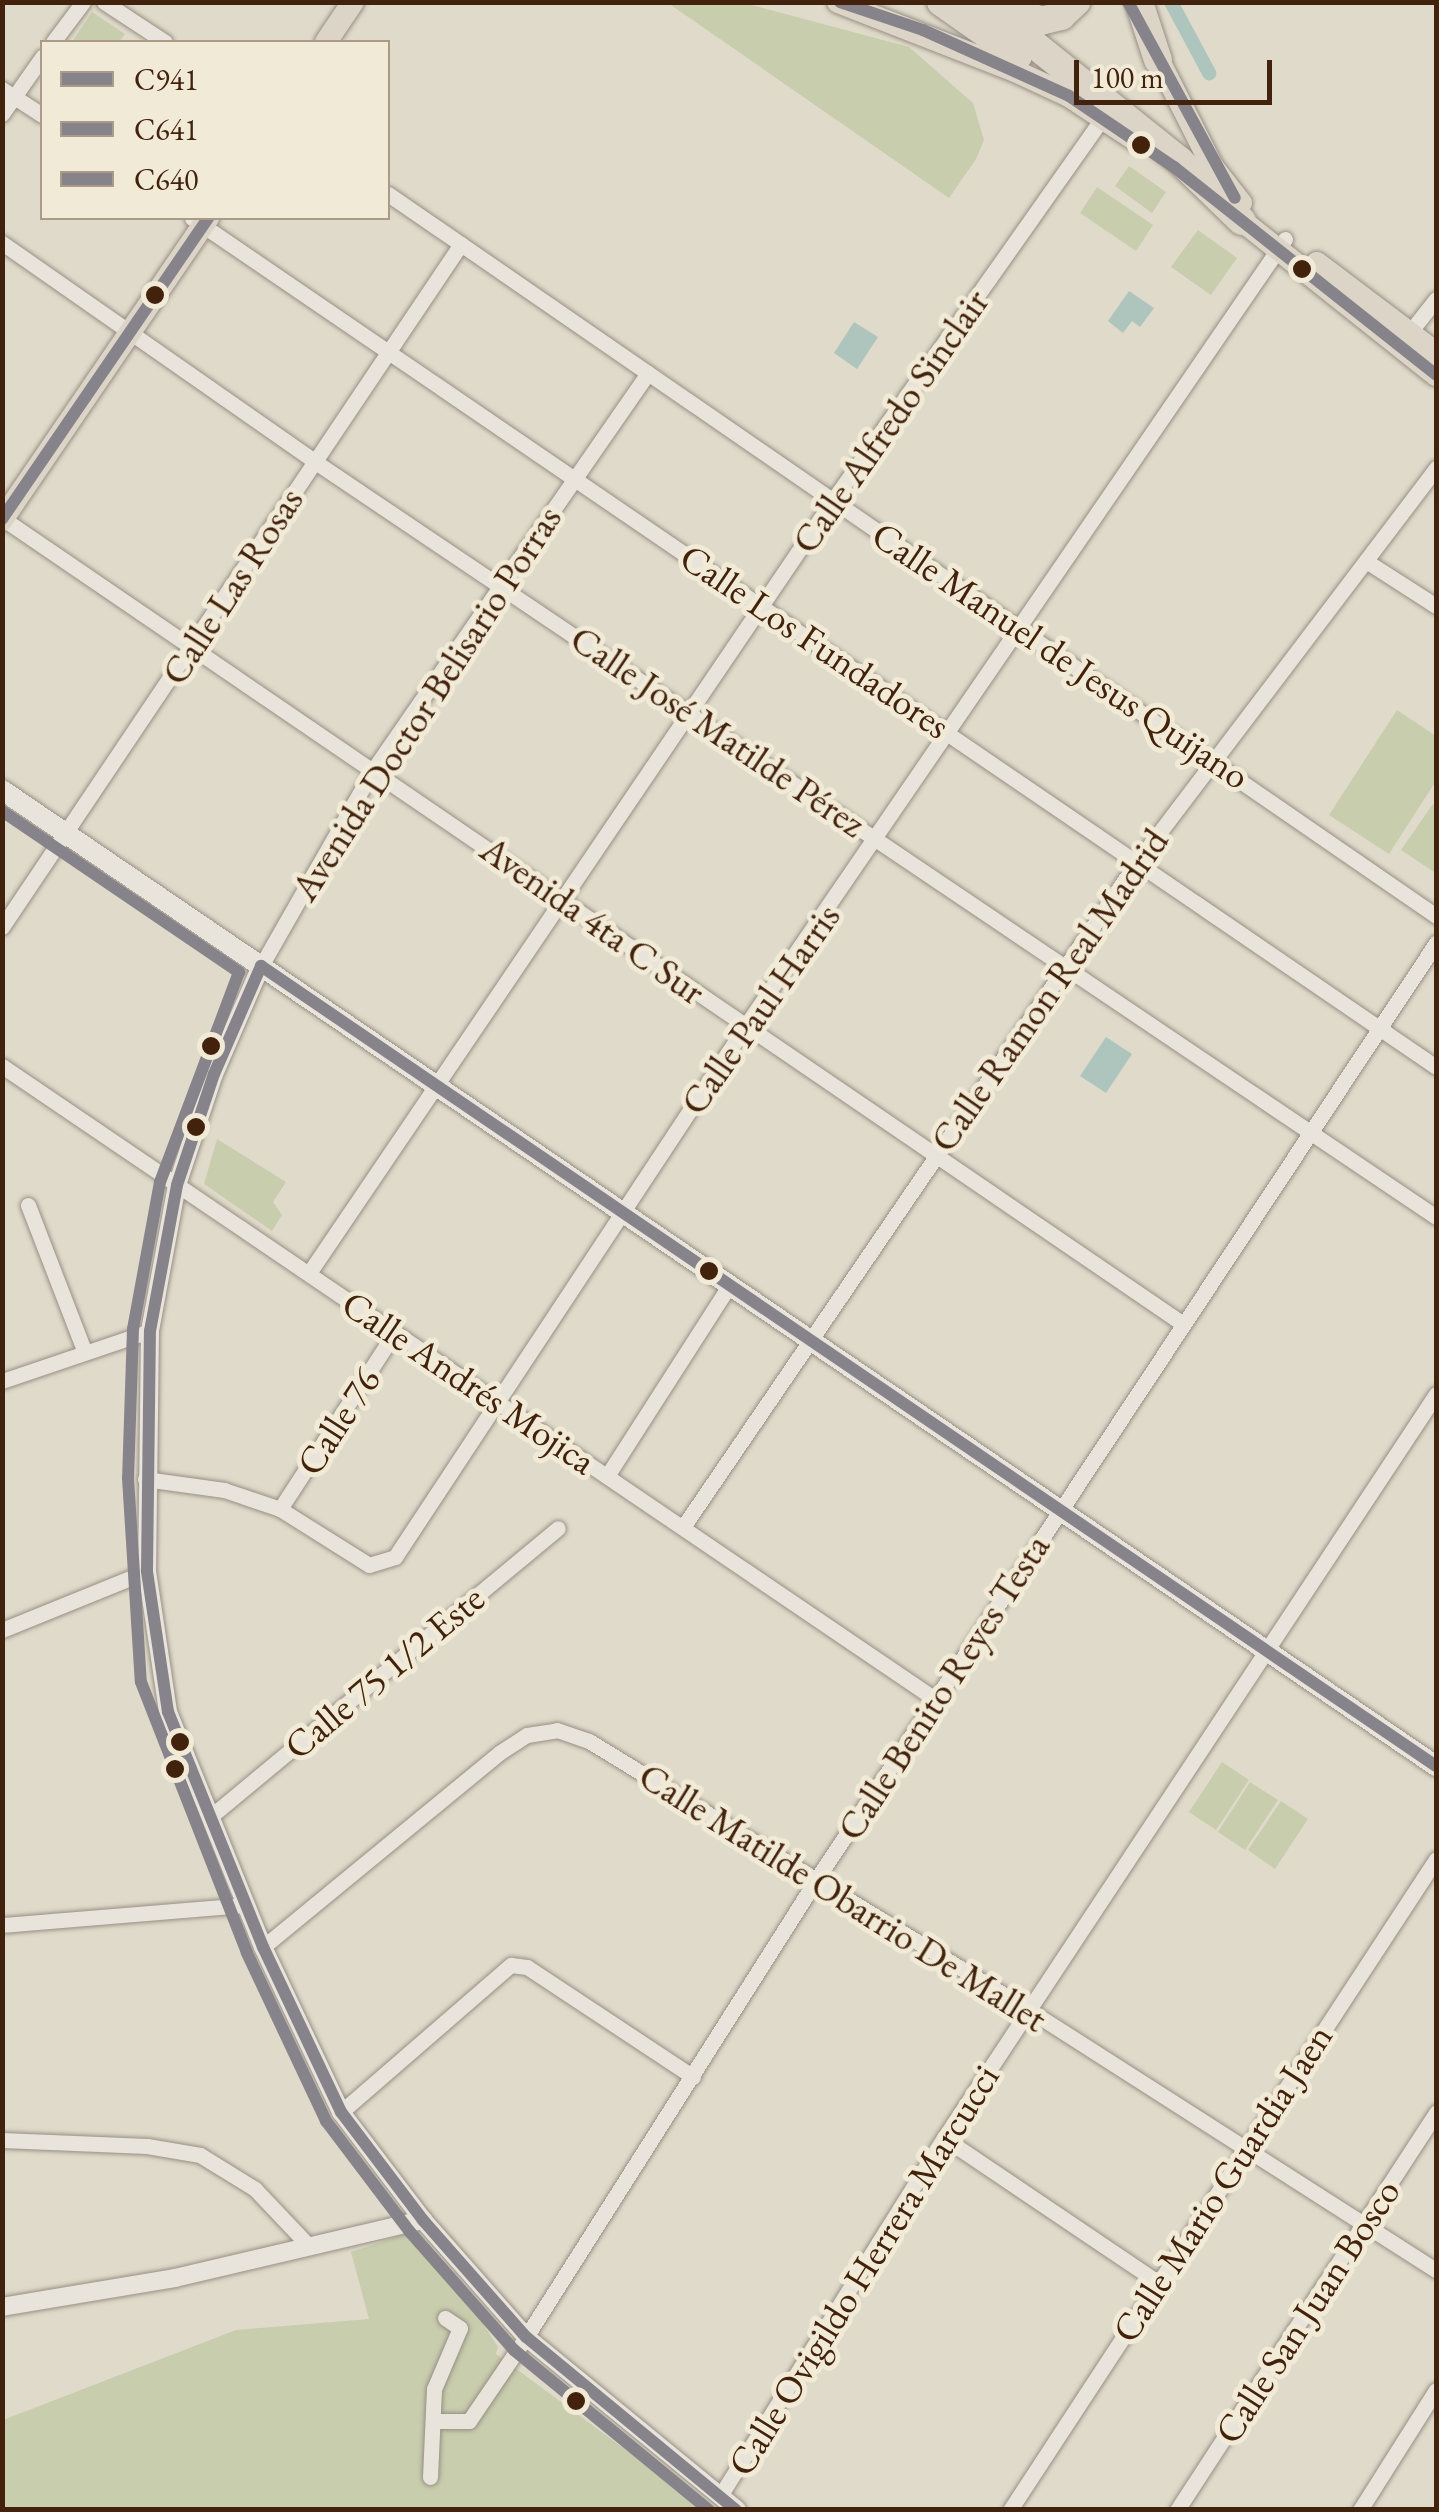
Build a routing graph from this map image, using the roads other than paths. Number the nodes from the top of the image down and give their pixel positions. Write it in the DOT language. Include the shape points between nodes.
graph roads {
  1 [pos="83,2"];
  2 [pos="104,2"];
  3 [pos="353,2"];
  4 [pos="838,2"];
  5 [pos="940,2"];
  6 [pos="981,2"];
  7 [pos="996,2"];
  8 [pos="1076,2"];
  9 [pos="1128,2"];
  10 [pos="1139,2"];
  11 [pos="54,40"];
  12 [pos="162,40"];
  13 [pos="327,40"];
  14 [pos="40,59"];
  15 [pos="1158,60"];
  16 [pos="9,93"];
  17 [pos="1069,96"];
  18 [pos="2,114"];
  19 [pos="40,114"];
  20 [pos="1102,118"];
  21 [pos="1228,192"];
  22 [pos="390,195"];
  23 [pos="201,220"];
  24 [pos="1242,221"];
  25 [pos="2,243"];
  26 [pos="461,244"];
  27 [pos="1281,245"];
  28 [pos="1436,299"];
  29 [pos="133,330"];
  30 [pos="1410,332"];
  31 [pos="388,353"];
  32 [pos="1436,353"];
  33 [pos="648,373"];
  34 [pos="1436,375"];
  35 [pos="314,460"];
  36 [pos="1436,468"];
  37 [pos="574,478"];
  38 [pos="834,500"];
  39 [pos="3,519"];
  40 [pos="1366,561"];
  41 [pos="500,586"];
  42 [pos="763,605"];
  43 [pos="1436,606"];
  44 [pos="1020,632"];
  45 [pos="191,645"];
  46 [pos="692,710"];
  47 [pos="948,732"];
  48 [pos="1215,758"];
  49 [pos="373,770"];
  50 [pos="2,790"];
  51 [pos="66,833"];
  52 [pos="878,839"];
  53 [pos="1137,862"];
  54 [pos="564,898"];
  55 [pos="1436,916"];
  56 [pos="2,927"];
  57 [pos="1436,943"];
  58 [pos="261,966"];
  59 [pos="1064,966"];
  60 [pos="746,1025"];
  61 [pos="1378,1028"];
  62 [pos="2,1066"];
  63 [pos="1436,1067"];
  64 [pos="437,1086"];
  65 [pos="1312,1128"];
  66 [pos="934,1153"];
  67 [pos="177,1185"];
  68 [pos="28,1205"];
  69 [pos="622,1212"];
  70 [pos="1436,1217"];
  71 [pos="309,1274"];
  72 [pos="728,1286"];
  73 [pos="1182,1324"];
  74 [pos="150,1331"];
  75 [pos="395,1332"];
  76 [pos="811,1342"];
  77 [pos="84,1350"];
  78 [pos="2,1381"];
  79 [pos="1436,1394"];
  80 [pos="496,1400"];
  81 [pos="607,1476"];
  82 [pos="145,1479"];
  83 [pos="280,1510"];
  84 [pos="1059,1511"];
  85 [pos="683,1527"];
  86 [pos="558,1528"];
  87 [pos="146,1571"];
  88 [pos="2,1630"];
  89 [pos="1268,1652"];
  90 [pos="936,1699"];
  91 [pos="1436,1766"];
  92 [pos="210,1818"];
  93 [pos="1436,1859"];
  94 [pos="816,1880"];
  95 [pos="245,1906"];
  96 [pos="2,1925"];
  97 [pos="263,1947"];
  98 [pos="1029,2010"];
  99 [pos="693,2077"];
  100 [pos="341,2112"];
  101 [pos="1436,2112"];
  102 [pos="944,2138"];
  103 [pos="2,2140"];
  104 [pos="1243,2148"];
  105 [pos="423,2220"];
  106 [pos="1363,2224"];
  107 [pos="307,2244"];
  108 [pos="1436,2270"];
  109 [pos="1156,2280"];
  110 [pos="2,2306"];
  111 [pos="444,2318"];
  112 [pos="526,2337"];
  113 [pos="1436,2390"];
  114 [pos="434,2421"];
  115 [pos="430,2478"];
  116 [pos="720,2496"];
  117 [pos="736,2510"];
  118 [pos="1010,2510"];
  119 [pos="1177,2510"];
  120 [pos="1360,2510"];
  1 -- 11 [label="street"];
  2 -- 12 [label="street"];
  3 -- 13 [label="main road"];
  4 -- 17 [label="main road" via="923,30"];
  5 -- 17 [label="highway"];
  6 -- 24 [label="highway" via="1180,160"];
  7 -- 8 [label="highway" via="1041,21 1061,16"];
  7 -- 21 [label="highway"];
  9 -- 15 [label="main road"];
  10 -- 15 [label="highway"];
  14 -- 16 [label="street"];
  15 -- 21 [label="main road"];
  16 -- 18 [label="street"];
  16 -- 19 [label="street"];
  17 -- 20 [label="main road"];
  20 -- 24 [label="main road"];
  20 -- 38 [label="street, Calle Alfredo Sinclair"];
  21 -- 27 [label="main road"];
  22 -- 26 [label="street, Calle Manuel de Jesus Quijano"];
  23 -- 29 [label="main road"];
  23 -- 31 [label="street, Calle Los Fundadores"];
  24 -- 27 [label="main road"];
  25 -- 29 [label="street, Calle José Matilde Pérez"];
  26 -- 31 [label="street, Calle Las Rosas"];
  26 -- 33 [label="street, Calle Manuel de Jesus Quijano"];
  27 -- 30 [label="main road"];
  27 -- 34 [label="main road"];
  27 -- 44 [label="street, Calle Paul Harris"];
  28 -- 30 [label="street"];
  29 -- 35 [label="street, Calle José Matilde Pérez"];
  29 -- 39 [label="main road"];
  30 -- 32 [label="main road"];
  31 -- 35 [label="street, Calle Las Rosas"];
  31 -- 37 [label="street, Calle Los Fundadores"];
  33 -- 37 [label="street, Avenida Doctor Belisario Porras"];
  33 -- 38 [label="street, Calle Manuel de Jesus Quijano"];
  35 -- 41 [label="street, Calle José Matilde Pérez"];
  35 -- 45 [label="street, Calle Las Rosas"];
  36 -- 40 [label="street, Calle Ramon Real Madrid"];
  37 -- 41 [label="street, Avenida Doctor Belisario Porras"];
  37 -- 42 [label="street, Calle Los Fundadores"];
  38 -- 42 [label="street, Calle Alfredo Sinclair"];
  38 -- 44 [label="street, Calle Manuel de Jesus Quijano"];
  39 -- 45 [label="street, Avenida 4ta C Sur"];
  40 -- 43 [label="street"];
  40 -- 48 [label="street, Calle Ramon Real Madrid"];
  41 -- 46 [label="street, Calle José Matilde Pérez"];
  41 -- 49 [label="street, Avenida Doctor Belisario Porras"];
  42 -- 46 [label="street, Calle Alfredo Sinclair"];
  42 -- 47 [label="street, Calle Los Fundadores"];
  44 -- 47 [label="street, Calle Paul Harris"];
  44 -- 48 [label="street, Calle Manuel de Jesus Quijano"];
  45 -- 49 [label="street, Avenida 4ta C Sur"];
  45 -- 51 [label="street, Calle Las Rosas"];
  46 -- 52 [label="street, Calle José Matilde Pérez"];
  46 -- 54 [label="street, Calle Alfredo Sinclair"];
  47 -- 52 [label="street, Calle Paul Harris"];
  47 -- 53 [label="street, Calle Los Fundadores"];
  48 -- 53 [label="street, Calle Ramon Real Madrid"];
  48 -- 55 [label="street, Calle Manuel de Jesus Quijano"];
  49 -- 54 [label="street, Avenida 4ta C Sur"];
  49 -- 58 [label="street, Avenida Doctor Belisario Porras"];
  50 -- 51 [label="main road"];
  51 -- 56 [label="street, Calle Las Rosas"];
  51 -- 58 [label="main road"];
  52 -- 59 [label="street, Calle José Matilde Pérez"];
  52 -- 60 [label="street, Calle Paul Harris"];
  53 -- 59 [label="street, Calle Ramon Real Madrid"];
  53 -- 61 [label="street, Calle Los Fundadores"];
  54 -- 60 [label="street, Avenida 4ta C Sur"];
  54 -- 64 [label="street, Calle Alfredo Sinclair"];
  57 -- 61 [label="street, Calle Benito Reyes Testa"];
  58 -- 64 [label="main road"];
  58 -- 67 [label="street, Avenida Doctor Belisario Porras" via="214,1074"];
  59 -- 65 [label="street, Calle José Matilde Pérez"];
  59 -- 66 [label="street, Calle Ramon Real Madrid"];
  60 -- 66 [label="street, Avenida 4ta C Sur"];
  60 -- 69 [label="street, Calle Paul Harris"];
  61 -- 63 [label="street, Calle Los Fundadores"];
  61 -- 65 [label="street, Calle Benito Reyes Testa"];
  62 -- 67 [label="street, Calle Andrés Mojica"];
  64 -- 69 [label="main road"];
  64 -- 71 [label="street, Calle Alfredo Sinclair"];
  65 -- 70 [label="street, Calle José Matilde Pérez"];
  65 -- 73 [label="street, Calle Benito Reyes Testa"];
  66 -- 73 [label="street, Avenida 4ta C Sur"];
  66 -- 76 [label="street, Calle Ramon Real Madrid"];
  67 -- 71 [label="street, Calle Andrés Mojica"];
  67 -- 74 [label="street, Avenida Doctor Belisario Porras"];
  68 -- 77 [label="street"];
  69 -- 72 [label="main road"];
  69 -- 80 [label="street, Calle Paul Harris"];
  71 -- 75 [label="street, Calle Andrés Mojica"];
  72 -- 76 [label="main road"];
  72 -- 81 [label="street"];
  73 -- 84 [label="street, Calle Benito Reyes Testa"];
  74 -- 77 [label="street"];
  74 -- 82 [label="street, Avenida Doctor Belisario Porras"];
  75 -- 80 [label="street, Calle Andrés Mojica"];
  75 -- 83 [label="street, Calle 76"];
  76 -- 84 [label="main road"];
  76 -- 85 [label="street, Calle Ramon Real Madrid"];
  77 -- 78 [label="street"];
  79 -- 89 [label="street, Calle Ovigildo Herrera Marcucci"];
  80 -- 81 [label="street, Calle Andrés Mojica"];
  80 -- 83 [label="street, Calle Paul Harris" via="395,1557 382,1565 327,1542"];
  81 -- 85 [label="street, Calle Andrés Mojica"];
  82 -- 83 [label="street, Calle Paul Harris" via="224,1490"];
  82 -- 87 [label="street, Avenida Doctor Belisario Porras"];
  84 -- 89 [label="main road"];
  84 -- 90 [label="street, Calle Benito Reyes Testa"];
  85 -- 90 [label="street, Calle Andrés Mojica"];
  86 -- 92 [label="street, Calle 75 1/2 Este"];
  87 -- 88 [label="street"];
  87 -- 92 [label="street, Avenida Doctor Belisario Porras" via="158,1677"];
  89 -- 91 [label="main road"];
  89 -- 98 [label="street, Calle Ovigildo Herrera Marcucci"];
  90 -- 94 [label="street, Calle Benito Reyes Testa"];
  92 -- 95 [label="street, Avenida Doctor Belisario Porras"];
  93 -- 104 [label="street, Calle Mario Guardia Jaen"];
  94 -- 97 [label="street, Calle Matilde Obarrio De Mallet" via="589,1741 557,1730 527,1736 499,1754"];
  94 -- 98 [label="street, Calle Matilde Obarrio De Mallet"];
  94 -- 99 [label="street, Calle Benito Reyes Testa"];
  95 -- 96 [label="street"];
  95 -- 97 [label="street, Avenida Doctor Belisario Porras"];
  97 -- 100 [label="street, Avenida Doctor Belisario Porras"];
  98 -- 102 [label="street, Calle Ovigildo Herrera Marcucci"];
  98 -- 104 [label="street, Calle Matilde Obarrio De Mallet"];
  99 -- 100 [label="street" via="527,1967 512,1965"];
  99 -- 112 [label="street, Calle Benito Reyes Testa"];
  100 -- 105 [label="street, Avenida Doctor Belisario Porras"];
  101 -- 106 [label="street, Calle San Juan Bosco"];
  102 -- 109 [label="street"];
  102 -- 116 [label="street, Calle Ovigildo Herrera Marcucci"];
  103 -- 107 [label="street" via="200,2155 255,2190"];
  104 -- 106 [label="street, Calle Matilde Obarrio De Mallet"];
  104 -- 109 [label="street, Calle Mario Guardia Jaen"];
  105 -- 107 [label="street"];
  105 -- 112 [label="street, Avenida Doctor Belisario Porras"];
  106 -- 108 [label="street, Calle Matilde Obarrio De Mallet"];
  106 -- 119 [label="street, Calle San Juan Bosco"];
  107 -- 110 [label="street" via="175,2278"];
  109 -- 118 [label="street, Calle Mario Guardia Jaen"];
  111 -- 114 [label="street" via="460,2328 438,2373"];
  112 -- 114 [label="street, Calle Benito Reyes Testa" via="469,2421"];
  112 -- 116 [label="street, Avenida Doctor Belisario Porras"];
  113 -- 120 [label="street"];
  114 -- 115 [label="street"];
  116 -- 117 [label="street, Avenida Doctor Belisario Porras"];
}
